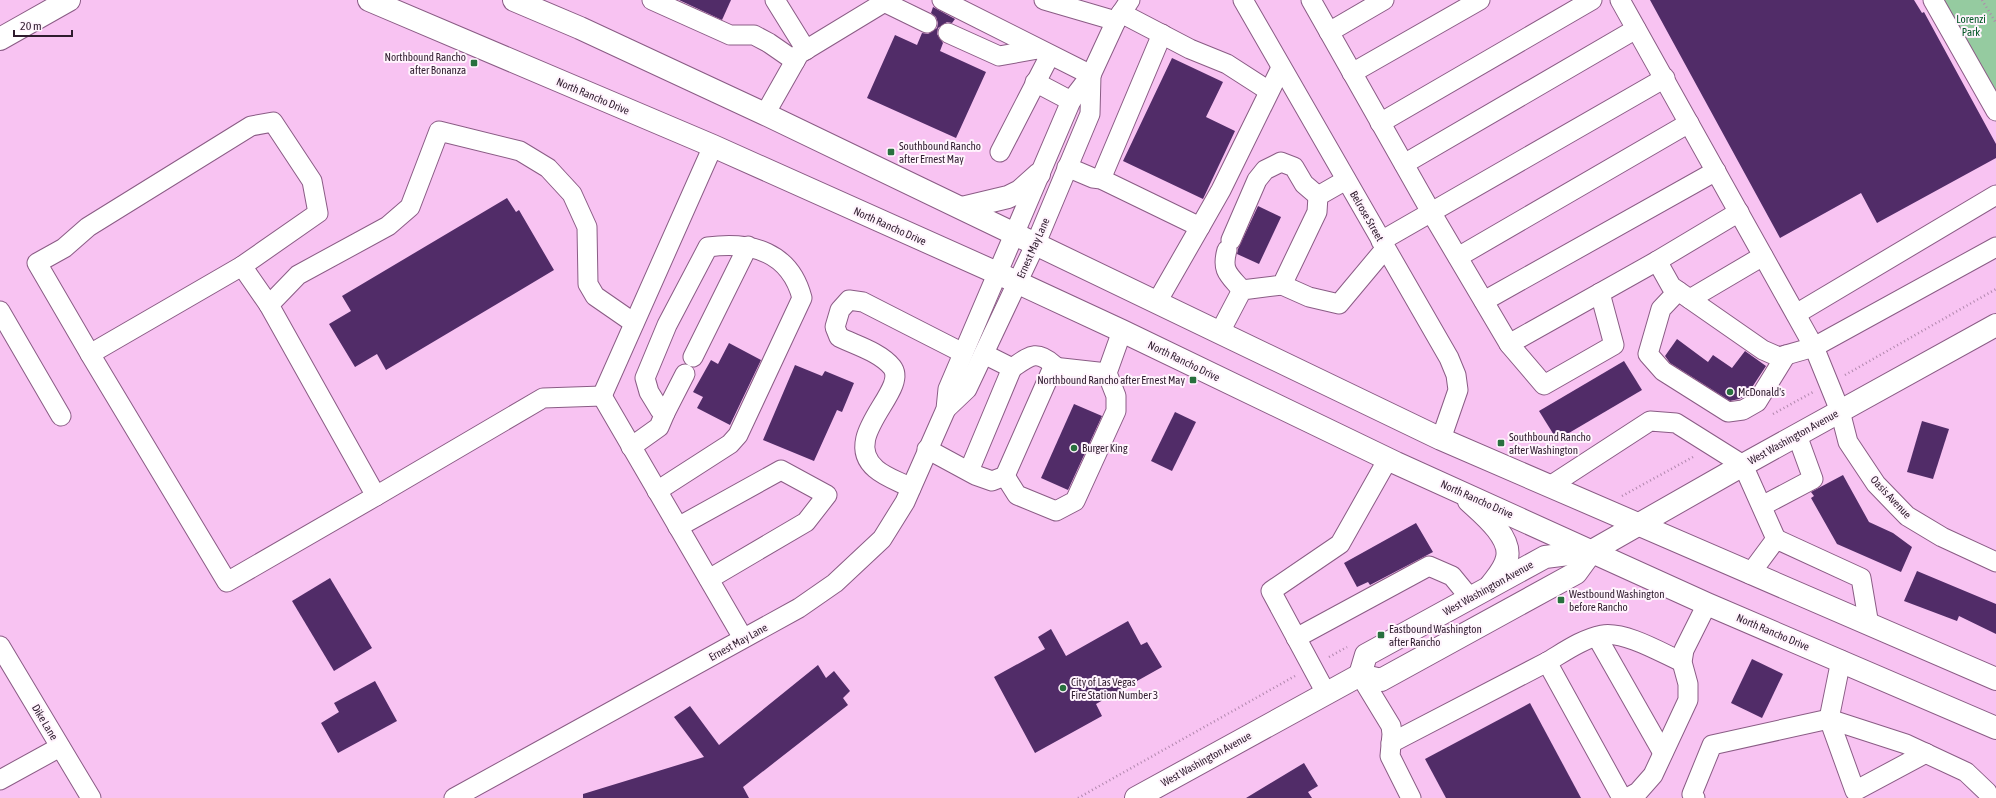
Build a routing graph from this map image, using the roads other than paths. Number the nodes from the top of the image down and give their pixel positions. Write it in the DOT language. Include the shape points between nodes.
graph roads {
  1 [pos="85,0"];
  2 [pos="369,0"];
  3 [pos="514,0"];
  4 [pos="652,0"];
  5 [pos="775,0"];
  6 [pos="942,0"];
  7 [pos="1044,0"];
  8 [pos="1243,0"];
  9 [pos="1311,0"];
  10 [pos="1384,0"];
  11 [pos="1480,0"];
  12 [pos="1592,0"];
  13 [pos="1620,0"];
  14 [pos="1933,0"];
  15 [pos="886,1"];
  16 [pos="60,5"];
  17 [pos="1122,11"];
  18 [pos="927,22"];
  19 [pos="1636,29"];
  20 [pos="1329,32"];
  21 [pos="948,33"];
  22 [pos="1162,34"];
  23 [pos="0,39"];
  24 [pos="1044,52"];
  25 [pos="800,55"];
  26 [pos="1281,68"];
  27 [pos="1352,73"];
  28 [pos="1091,75"];
  29 [pos="1665,78"];
  30 [pos="1035,82"];
  31 [pos="1270,91"];
  32 [pos="1070,101"];
  33 [pos="1996,111"];
  34 [pos="764,114"];
  35 [pos="1380,123"];
  36 [pos="1689,123"];
  37 [pos="713,146"];
  38 [pos="1000,152"];
  39 [pos="1404,164"];
  40 [pos="1068,168"];
  41 [pos="1716,171"];
  42 [pos="1039,174"];
  43 [pos="1100,179"];
  44 [pos="1346,180"];
  45 [pos="1996,195"];
  46 [pos="1318,196"];
  47 [pos="962,208"];
  48 [pos="1431,212"];
  49 [pos="1739,212"];
  50 [pos="1200,227"];
  51 [pos="1014,232"];
  52 [pos="1036,243"];
  53 [pos="1383,245"];
  54 [pos="748,246"];
  55 [pos="1996,247"];
  56 [pos="1763,256"];
  57 [pos="1458,257"];
  58 [pos="1657,261"];
  59 [pos="242,266"];
  60 [pos="997,273"];
  61 [pos="1017,283"];
  62 [pos="1282,285"];
  63 [pos="1242,290"];
  64 [pos="1600,293"];
  65 [pos="1684,295"];
  66 [pos="1484,301"];
  67 [pos="1157,302"];
  68 [pos="269,305"];
  69 [pos="0,311"];
  70 [pos="1796,314"];
  71 [pos="634,324"];
  72 [pos="1996,326"];
  73 [pos="1122,331"];
  74 [pos="1220,332"];
  75 [pos="1509,344"];
  76 [pos="1814,347"];
  77 [pos="963,353"];
  78 [pos="90,354"];
  79 [pos="984,354"];
  80 [pos="1786,355"];
  81 [pos="693,357"];
  82 [pos="1053,367"];
  83 [pos="1012,368"];
  84 [pos="1107,373"];
  85 [pos="684,374"];
  86 [pos="602,396"];
  87 [pos="946,409"];
  88 [pos="1840,411"];
  89 [pos="665,413"];
  90 [pos="61,416"];
  91 [pos="1797,435"];
  92 [pos="1441,439"];
  93 [pos="631,447"];
  94 [pos="927,449"];
  95 [pos="1388,459"];
  96 [pos="1744,465"];
  97 [pos="969,471"];
  98 [pos="1005,476"];
  99 [pos="1550,486"];
  100 [pos="911,488"];
  101 [pos="1458,490"];
  102 [pos="657,491"];
  103 [pos="376,496"];
  104 [pos="1762,506"];
  105 [pos="1637,525"];
  106 [pos="678,527"];
  107 [pos="1776,539"];
  108 [pos="1592,551"];
  109 [pos="1996,562"];
  110 [pos="1750,574"];
  111 [pos="709,579"];
  112 [pos="1490,587"];
  113 [pos="1470,598"];
  114 [pos="1707,604"];
  115 [pos="1869,625"];
  116 [pos="1597,637"];
  117 [pos="743,638"];
  118 [pos="1296,638"];
  119 [pos="0,646"];
  120 [pos="1841,660"];
  121 [pos="1547,662"];
  122 [pos="1682,662"];
  123 [pos="1360,675"];
  124 [pos="1996,679"];
  125 [pos="1326,693"];
  126 [pos="1829,719"];
  127 [pos="1996,728"];
  128 [pos="1391,743"];
  129 [pos="60,748"];
  130 [pos="1663,753"];
  131 [pos="1926,753"];
  132 [pos="0,780"];
  133 [pos="1853,796"];
  134 [pos="92,798"];
  135 [pos="454,798"];
  136 [pos="1136,798"];
  137 [pos="1411,798"];
  138 [pos="1622,798"];
  139 [pos="1627,798"];
  140 [pos="1695,798"];
  141 [pos="1990,798"];
  1 -- 16 [label="main road"];
  2 -- 37 [label="main road, North Rancho Drive"];
  3 -- 34 [label="main road"];
  4 -- 25 [label="street" via="730,35 754,35"];
  5 -- 25 [label="street"];
  6 -- 24 [label="street"];
  7 -- 17 [label="street"];
  8 -- 26 [label="street, Belrose Street"];
  9 -- 20 [label="street"];
  10 -- 20 [label="street"];
  11 -- 27 [label="street"];
  12 -- 35 [label="street"];
  13 -- 19 [label="street, Oasis Avenue"];
  14 -- 33 [label="street"];
  15 -- 18 [label="street"];
  15 -- 25 [label="street"];
  16 -- 23 [label="main road"];
  17 -- 22 [label="street"];
  17 -- 28 [label="street, Ernest May Lane"];
  19 -- 29 [label="street, Oasis Avenue"];
  19 -- 39 [label="street"];
  20 -- 27 [label="street"];
  21 -- 24 [label="street" via="999,56"];
  22 -- 31 [label="street" via="1227,64"];
  22 -- 43 [label="street"];
  24 -- 28 [label="street"];
  24 -- 30 [label="street"];
  25 -- 34 [label="street"];
  26 -- 31 [label="street"];
  26 -- 44 [label="street, Belrose Street"];
  27 -- 35 [label="street"];
  28 -- 32 [label="street, Ernest May Lane"];
  28 -- 40 [label="street, Ernest May Lane" via="1090,114"];
  29 -- 36 [label="street, Oasis Avenue"];
  29 -- 48 [label="street"];
  30 -- 32 [label="street"];
  30 -- 38 [label="street"];
  31 -- 50 [label="street"];
  32 -- 42 [label="street, Ernest May Lane"];
  34 -- 47 [label="main road"];
  35 -- 39 [label="street"];
  36 -- 41 [label="street, Oasis Avenue"];
  36 -- 57 [label="street"];
  37 -- 60 [label="main road, North Rancho Drive"];
  37 -- 71 [label="street"];
  39 -- 48 [label="street"];
  40 -- 43 [label="street"];
  40 -- 52 [label="street, Ernest May Lane"];
  41 -- 49 [label="street, Oasis Avenue"];
  41 -- 66 [label="street"];
  42 -- 47 [label="main road" via="1020,191 1008,197"];
  42 -- 51 [label="street, Ernest May Lane"];
  43 -- 50 [label="street"];
  44 -- 46 [label="street"];
  44 -- 53 [label="street, Belrose Street"];
  45 -- 70 [label="street"];
  46 -- 62 [label="street" via="1317,212"];
  46 -- 63 [label="street" via="1304,184 1294,168 1281,162 1265,170 1257,180 1224,260 1225,270"];
  47 -- 51 [label="main road"];
  48 -- 53 [label="street"];
  48 -- 57 [label="street"];
  49 -- 56 [label="street, Oasis Avenue"];
  49 -- 58 [label="street"];
  50 -- 67 [label="street"];
  51 -- 52 [label="main road"];
  51 -- 60 [label="street, Ernest May Lane"];
  52 -- 61 [label="street, Ernest May Lane"];
  52 -- 67 [label="main road"];
  53 -- 62 [label="street" via="1339,304 1309,297"];
  53 -- 92 [label="street, Belrose Street" via="1449,358 1456,375 1458,390"];
  54 -- 81 [label="street"];
  54 -- 89 [label="street" via="708,247 667,325 645,378 649,392 660,410"];
  54 -- 102 [label="street" via="773,256 787,266 798,282 802,298 738,435 730,444"];
  55 -- 76 [label="street"];
  56 -- 65 [label="street"];
  56 -- 70 [label="street, Oasis Avenue"];
  57 -- 66 [label="street"];
  58 -- 64 [label="street"];
  58 -- 65 [label="street" via="1671,286"];
  59 -- 68 [label="street"];
  59 -- 78 [label="street"];
  59 -- 78 [label="street" via="318,214 312,181 273,122 251,126 88,227 64,248 37,263"];
  60 -- 61 [label="main road, North Rancho Drive"];
  60 -- 77 [label="street, Ernest May Lane"];
  61 -- 73 [label="main road, North Rancho Drive"];
  61 -- 79 [label="street, Ernest May Lane"];
  62 -- 63 [label="street"];
  63 -- 74 [label="street"];
  64 -- 75 [label="street"];
  64 -- 75 [label="street" via="1614,345 1544,385"];
  65 -- 80 [label="street" via="1763,350 1778,357"];
  65 -- 80 [label="street" via="1661,309 1648,354 1663,372 1728,412 1744,410 1757,402"];
  66 -- 75 [label="street"];
  67 -- 74 [label="main road"];
  68 -- 71 [label="street" via="298,275 388,226 410,207 439,131 520,151 548,168 572,194 587,227 588,284 595,296"];
  68 -- 103 [label="street"];
  69 -- 90 [label="street"];
  70 -- 76 [label="street, Oasis Avenue"];
  71 -- 86 [label="street"];
  72 -- 88 [label="main road, West Washington Avenue"];
  73 -- 84 [label="street"];
  73 -- 95 [label="main road, North Rancho Drive"];
  74 -- 92 [label="main road"];
  76 -- 80 [label="street"];
  76 -- 88 [label="street, Oasis Avenue"];
  77 -- 87 [label="street, Ernest May Lane" via="948,389"];
  77 -- 100 [label="street" via="863,302 848,300 840,310 835,327 839,337 879,356 893,368 895,381 864,442 866,457 876,470"];
  78 -- 103 [label="street" via="227,582"];
  79 -- 83 [label="street"];
  79 -- 87 [label="street, Ernest May Lane" via="967,389"];
  82 -- 83 [label="street" via="1054,365 1044,356 1031,356"];
  82 -- 84 [label="street"];
  82 -- 98 [label="street"];
  83 -- 97 [label="street"];
  84 -- 98 [label="street" via="1116,396 1116,411 1075,501 1056,511 1018,495"];
  85 -- 89 [label="street"];
  86 -- 93 [label="street"];
  86 -- 103 [label="street" via="543,398"];
  87 -- 94 [label="street, Ernest May Lane"];
  88 -- 91 [label="main road, West Washington Avenue"];
  88 -- 109 [label="street, Oasis Avenue" via="1848,442 1876,484 1906,516 1942,538"];
  89 -- 93 [label="street" via="659,427"];
  91 -- 96 [label="main road, West Washington Avenue"];
  91 -- 104 [label="street" via="1813,479"];
  92 -- 99 [label="main road"];
  93 -- 102 [label="street"];
  94 -- 97 [label="street"];
  94 -- 100 [label="street, Ernest May Lane"];
  95 -- 101 [label="main road, North Rancho Drive"];
  95 -- 118 [label="street" via="1340,544 1271,591"];
  96 -- 99 [label="street" via="1676,423 1650,421"];
  96 -- 104 [label="street"];
  96 -- 105 [label="main road, West Washington Avenue"];
  97 -- 98 [label="street" via="992,482"];
  99 -- 105 [label="main road"];
  100 -- 117 [label="street, Ernest May Lane" via="882,539 860,561 835,583 798,608"];
  101 -- 108 [label="main road, North Rancho Drive"];
  101 -- 112 [label="main road" via="1489,520 1507,546 1508,558 1503,570"];
  102 -- 106 [label="street"];
  104 -- 107 [label="street"];
  105 -- 108 [label="main road, West Washington Avenue"];
  105 -- 110 [label="main road"];
  106 -- 111 [label="street"];
  106 -- 111 [label="street" via="782,470 827,495 806,522"];
  107 -- 110 [label="street"];
  107 -- 115 [label="street" via="1861,578"];
  108 -- 112 [label="main road, West Washington Avenue" via="1544,557"];
  108 -- 114 [label="main road, North Rancho Drive"];
  108 -- 123 [label="main road, West Washington Avenue" via="1576,573 1381,680"];
  110 -- 115 [label="main road"];
  111 -- 117 [label="street"];
  112 -- 113 [label="main road, West Washington Avenue"];
  113 -- 118 [label="street" via="1452,576 1429,566"];
  113 -- 123 [label="main road, West Washington Avenue" via="1366,654"];
  114 -- 120 [label="main road, North Rancho Drive"];
  114 -- 122 [label="street" via="1684,650"];
  115 -- 124 [label="main road"];
  116 -- 121 [label="street"];
  116 -- 122 [label="street" via="1623,636"];
  116 -- 130 [label="street"];
  117 -- 135 [label="street, Ernest May Lane"];
  118 -- 125 [label="street"];
  119 -- 129 [label="street, Dike Lane"];
  120 -- 126 [label="street"];
  120 -- 127 [label="main road, North Rancho Drive"];
  121 -- 128 [label="street"];
  121 -- 138 [label="street"];
  122 -- 130 [label="street" via="1688,684 1688,700"];
  123 -- 125 [label="main road, West Washington Avenue"];
  123 -- 128 [label="street" via="1391,726"];
  125 -- 136 [label="main road, West Washington Avenue"];
  126 -- 131 [label="street"];
  126 -- 133 [label="street"];
  126 -- 140 [label="street" via="1712,745 1692,794"];
  128 -- 137 [label="street" via="1390,756"];
  129 -- 132 [label="street"];
  129 -- 134 [label="street, Dike Lane"];
  130 -- 139 [label="street" via="1653,775 1638,792"];
  131 -- 133 [label="street"];
  131 -- 141 [label="street" via="1966,772"];
}
